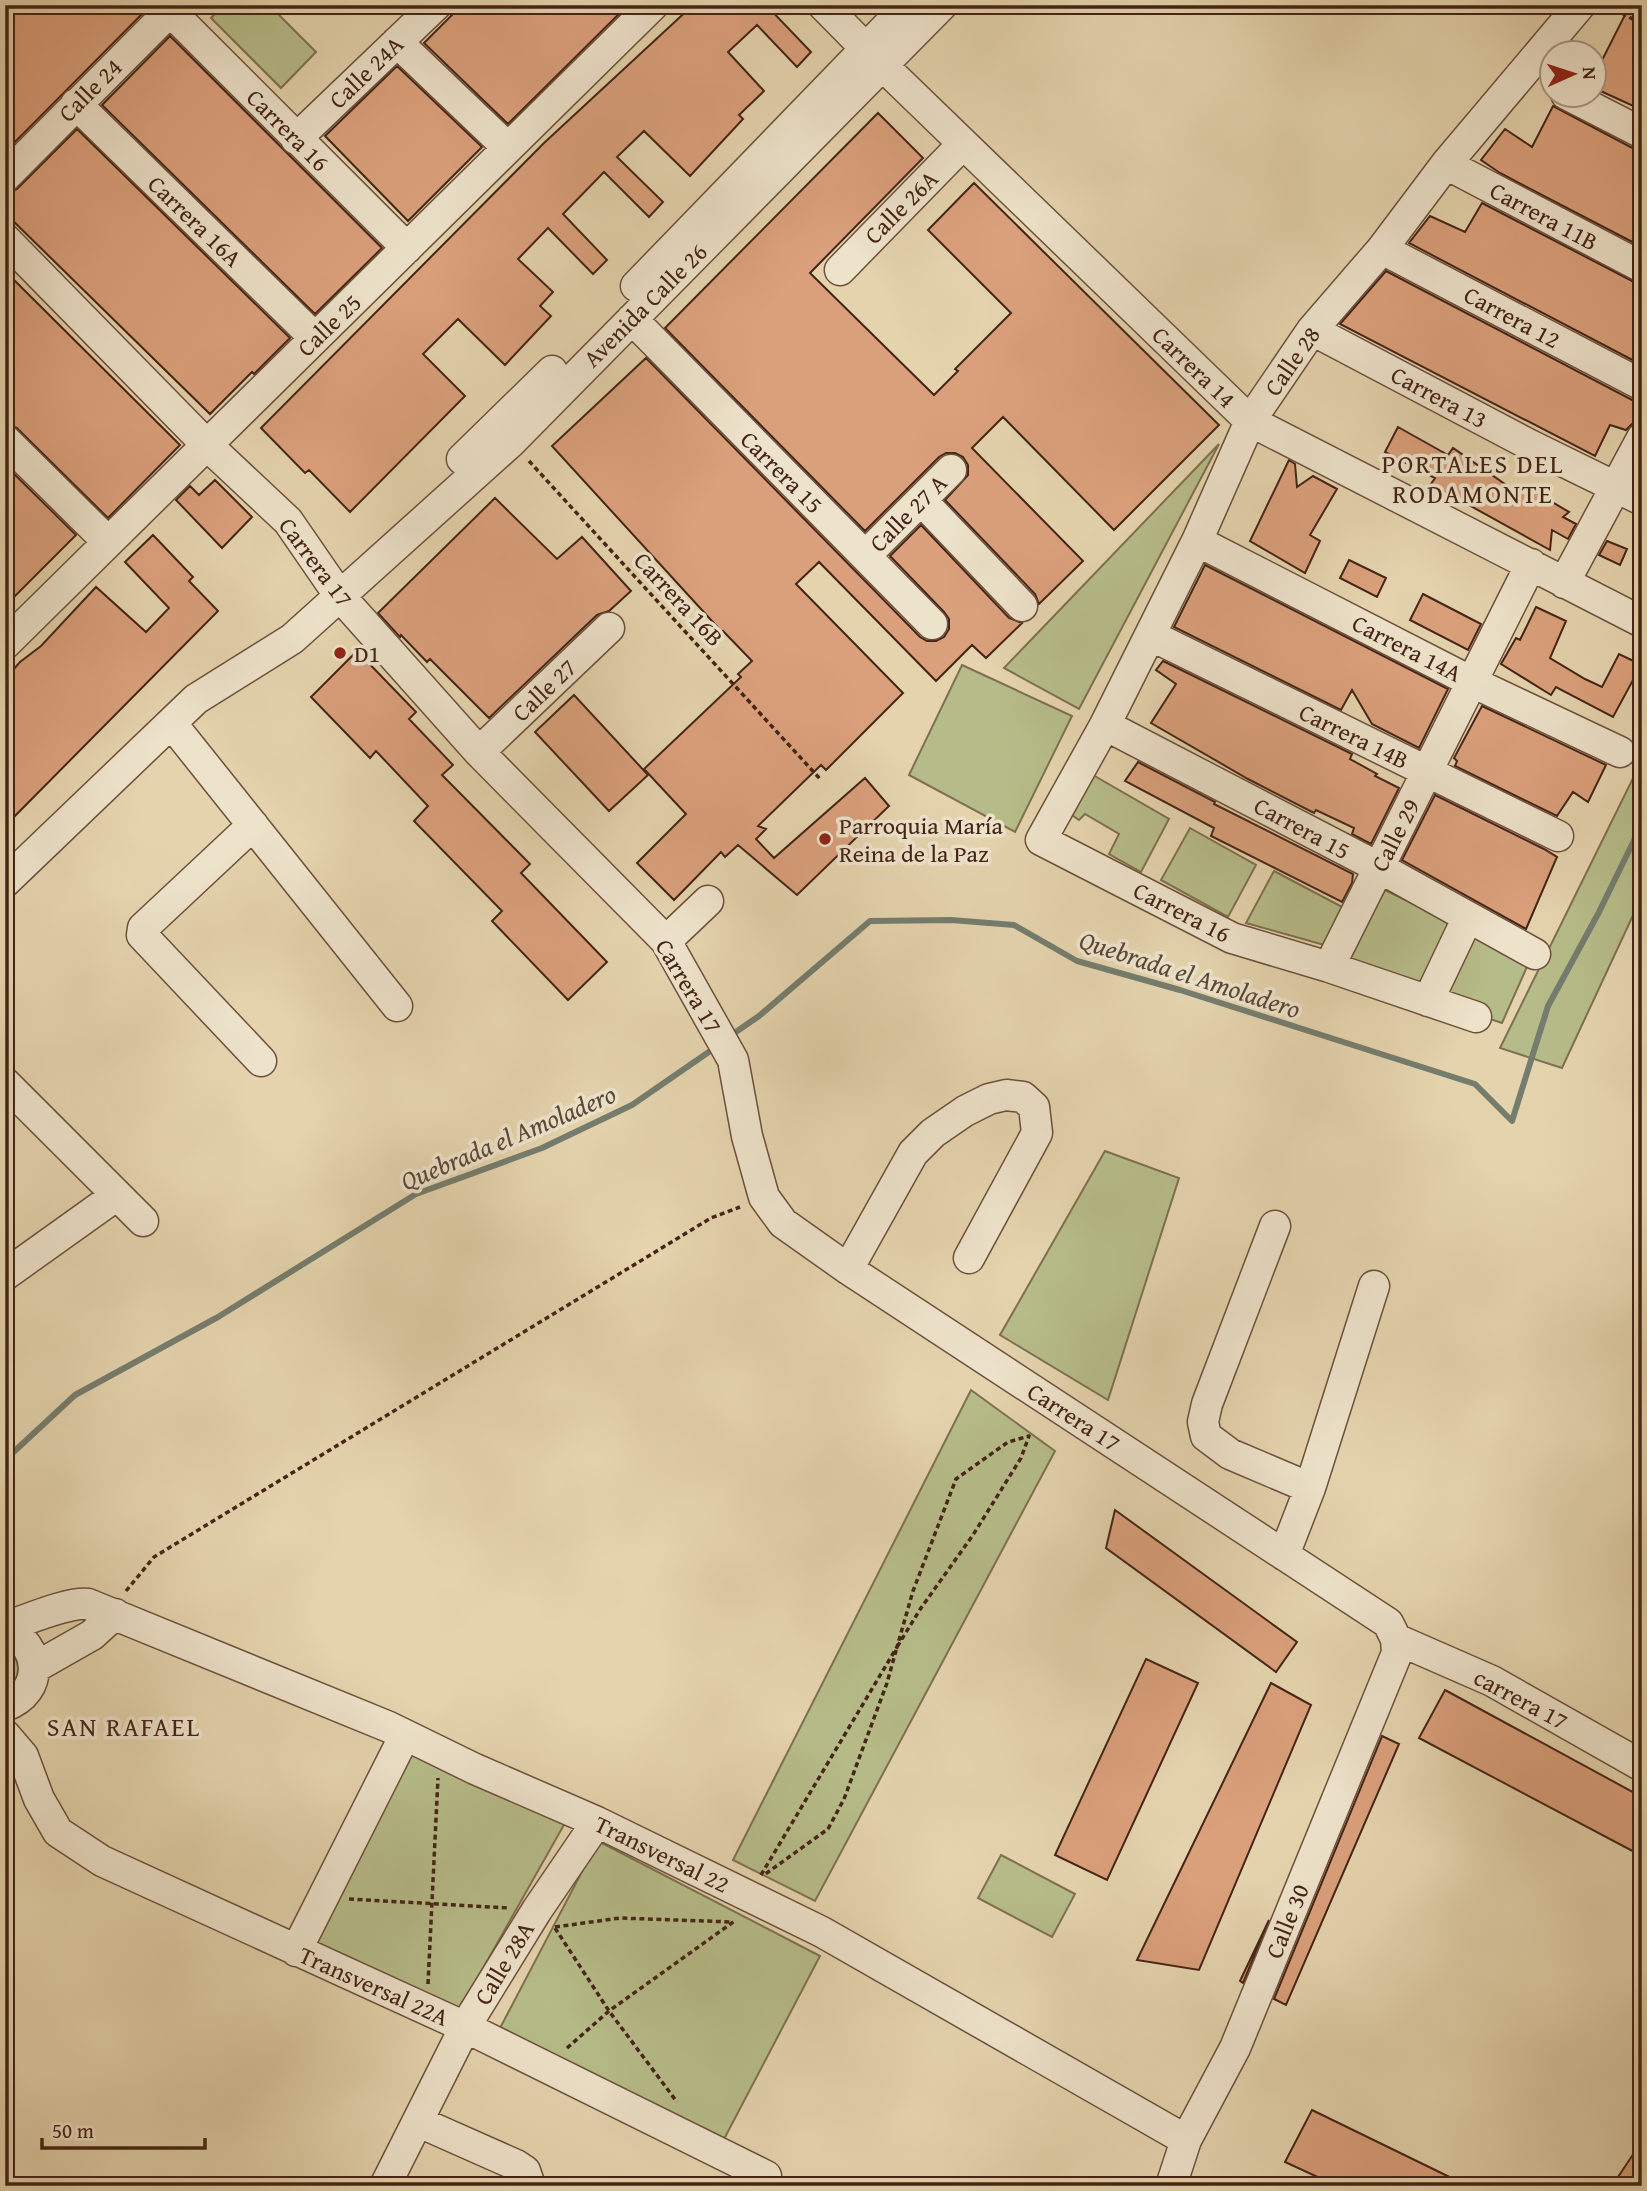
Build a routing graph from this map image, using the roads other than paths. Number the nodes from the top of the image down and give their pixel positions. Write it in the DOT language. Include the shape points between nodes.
graph roads {
  1 [pos="436,5"];
  2 [pos="653,5"];
  3 [pos="823,5"];
  4 [pos="908,5"];
  5 [pos="942,5"];
  6 [pos="1580,5"];
  7 [pos="173,8"];
  8 [pos="397,43"];
  9 [pos="873,57"];
  10 [pos="1525,73"];
  11 [pos="1538,80"];
  12 [pos="76,104"];
  13 [pos="1593,108"];
  14 [pos="1642,133"];
  15 [pos="296,139"];
  16 [pos="963,144"];
  17 [pos="508,148"];
  18 [pos="1446,164"];
  19 [pos="5,177"];
  20 [pos="5,239"];
  21 [pos="407,248"];
  22 [pos="1382,249"];
  23 [pos="1642,267"];
  24 [pos="839,270"];
  25 [pos="632,319"];
  26 [pos="1312,330"];
  27 [pos="315,338"];
  28 [pos="1642,385"];
  29 [pos="1250,421"];
  30 [pos="1642,438"];
  31 [pos="5,440"];
  32 [pos="207,445"];
  33 [pos="951,470"];
  34 [pos="1630,494"];
  35 [pos="921,500"];
  36 [pos="1197,541"];
  37 [pos="108,542"];
  38 [pos="865,556"];
  39 [pos="1531,564"];
  40 [pos="1564,583"];
  41 [pos="335,588"];
  42 [pos="1022,606"];
  43 [pos="1642,622"];
  44 [pos="932,624"];
  45 [pos="609,628"];
  46 [pos="1150,635"];
  47 [pos="8,636"];
  48 [pos="1472,682"];
  49 [pos="172,724"];
  50 [pos="1105,725"];
  51 [pos="479,752"];
  52 [pos="1620,752"];
  53 [pos="1428,772"];
  54 [pos="253,825"];
  55 [pos="1558,836"];
  56 [pos="1041,840"];
  57 [pos="5,854"];
  58 [pos="1378,867"];
  59 [pos="5,882"];
  60 [pos="708,901"];
  61 [pos="1468,917"];
  62 [pos="666,941"];
  63 [pos="1535,954"];
  64 [pos="1329,967"];
  65 [pos="1428,1001"];
  66 [pos="397,1006"];
  67 [pos="1476,1017"];
  68 [pos="261,1061"];
  69 [pos="5,1083"];
  70 [pos="117,1195"];
  71 [pos="143,1221"];
  72 [pos="1275,1226"];
  73 [pos="969,1258"];
  74 [pos="848,1269"];
  75 [pos="5,1275"];
  76 [pos="1374,1286"];
  77 [pos="1310,1488"];
  78 [pos="1284,1555"];
  79 [pos="115,1614"];
  80 [pos="5,1628"];
  81 [pos="1397,1646"];
  82 [pos="34,1668"];
  83 [pos="13,1702"];
  84 [pos="405,1734"];
  85 [pos="14,1745"];
  86 [pos="1642,1766"];
  87 [pos="597,1822"];
  88 [pos="296,1951"];
  89 [pos="465,2027"];
  90 [pos="419,2122"];
  91 [pos="1186,2140"];
  92 [pos="766,2176"];
  93 [pos="385,2186"];
  94 [pos="530,2186"];
  95 [pos="1171,2186"];
  1 -- 8 [label="street, Calle 24A"];
  2 -- 17 [label="street, Calle 25"];
  3 -- 9 [label="street, Carrera 14"];
  4 -- 9 [label="street, Avenida Calle 26"];
  5 -- 9 [label="street, Avenida Calle 26"];
  6 -- 10 [label="street, Calle 28"];
  7 -- 12 [label="street, Calle 24"];
  7 -- 15 [label="street, Carrera 16"];
  8 -- 15 [label="street, Calle 24A"];
  8 -- 17 [label="street"];
  9 -- 16 [label="street, Carrera 14"];
  9 -- 25 [label="street, Avenida Calle 26"];
  9 -- 41 [label="street, Avenida Calle 26"];
  10 -- 11 [label="street"];
  10 -- 18 [label="street, Calle 28"];
  12 -- 19 [label="street, Calle 24"];
  12 -- 27 [label="street, Carrera 16A"];
  13 -- 14 [label="street"];
  15 -- 21 [label="street, Carrera 16"];
  16 -- 24 [label="street, Calle 26A"];
  16 -- 29 [label="street, Carrera 14"];
  17 -- 21 [label="street, Calle 25"];
  18 -- 22 [label="street, Calle 28"];
  18 -- 23 [label="street, Carrera 11B"];
  20 -- 32 [label="street, Carrera 17"];
  21 -- 27 [label="street, Calle 25"];
  22 -- 26 [label="street, Calle 28"];
  22 -- 28 [label="street, Carrera 12"];
  25 -- 38 [label="street, Carrera 15"];
  25 -- 41 [label="street, Avenida Calle 26" via="511,442"];
  26 -- 29 [label="street, Calle 28"];
  26 -- 34 [label="street, Carrera 13"];
  27 -- 32 [label="street, Calle 25"];
  29 -- 36 [label="street, Calle 28"];
  29 -- 39 [label="street, Carrera 14"];
  30 -- 34 [label="street"];
  31 -- 37 [label="street"];
  32 -- 37 [label="street, Calle 25"];
  32 -- 41 [label="street, Carrera 17" via="288,521"];
  33 -- 35 [label="street, Calle 27 A"];
  34 -- 40 [label="street"];
  35 -- 38 [label="street, Calle 27 A"];
  35 -- 42 [label="street"];
  36 -- 46 [label="street, Calle 28"];
  36 -- 48 [label="street, Carrera 14A"];
  37 -- 47 [label="street, Calle 25"];
  38 -- 44 [label="street, Carrera 15"];
  39 -- 40 [label="street, Carrera 14"];
  39 -- 48 [label="street, Calle 29"];
  40 -- 43 [label="street, Carrera 14"];
  41 -- 49 [label="street" via="292,639 196,699"];
  41 -- 51 [label="street, Carrera 17"];
  41 -- 57 [label="street" via="158,709"];
  45 -- 51 [label="street, Calle 27"];
  46 -- 50 [label="street, Calle 28"];
  46 -- 53 [label="street, Carrera 14B"];
  48 -- 52 [label="street, Carrera 14A"];
  48 -- 53 [label="street, Calle 29"];
  49 -- 54 [label="street"];
  49 -- 59 [label="street"];
  50 -- 56 [label="street, Calle 28"];
  50 -- 58 [label="street, Carrera 15"];
  51 -- 62 [label="street, Carrera 17"];
  53 -- 55 [label="street, Carrera 14B"];
  53 -- 58 [label="street, Calle 29"];
  54 -- 66 [label="street"];
  54 -- 68 [label="street" via="143,928 142,935"];
  56 -- 64 [label="street, Carrera 16" via="1232,938"];
  58 -- 61 [label="street, Carrera 15"];
  58 -- 64 [label="street, Calle 29"];
  60 -- 62 [label="street"];
  61 -- 63 [label="street, Carrera 15"];
  61 -- 65 [label="street"];
  62 -- 74 [label="street, Carrera 17" via="733,1060 764,1197 783,1223"];
  64 -- 65 [label="street"];
  65 -- 67 [label="street"];
  69 -- 70 [label="street"];
  70 -- 71 [label="street"];
  70 -- 75 [label="street"];
  72 -- 77 [label="street" via="1203,1422 1206,1436 1230,1454"];
  73 -- 74 [label="street" via="1037,1133 1034,1107 1023,1097 989,1099 933,1133 913,1153"];
  74 -- 78 [label="street, Carrera 17"];
  76 -- 77 [label="street"];
  77 -- 78 [label="street"];
  78 -- 81 [label="street, Carrera 17" via="1388,1623"];
  79 -- 80 [label="street, Transversal 22" via="80,1603"];
  79 -- 82 [label="street" via="92,1635"];
  79 -- 84 [label="street, Transversal 22"];
  80 -- 82 [label="street" via="26,1642"];
  81 -- 86 [label="street, carrera 17" via="1492,1681"];
  81 -- 91 [label="street, Calle 30" via="1235,2048"];
  82 -- 83 [label="street" via="33,1679"];
  83 -- 85 [label="street, Transversal 22A"];
  84 -- 87 [label="street, Transversal 22"];
  84 -- 88 [label="street"];
  85 -- 88 [label="street, Transversal 22A" via="58,1832 102,1861"];
  87 -- 89 [label="street, Calle 28A"];
  87 -- 91 [label="street, Transversal 22" via="822,1932"];
  88 -- 89 [label="street, Transversal 22A"];
  89 -- 90 [label="street, Calle 28A"];
  89 -- 92 [label="street, Transversal 22A"];
  90 -- 93 [label="street, Calle 28A"];
  90 -- 94 [label="street" via="516,2165 525,2171"];
  91 -- 95 [label="street, Calle 30"];
}
